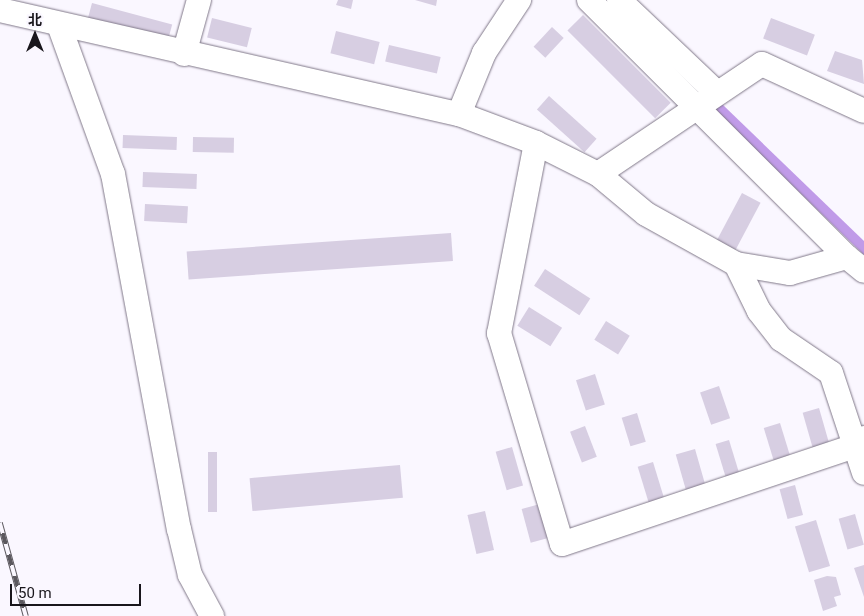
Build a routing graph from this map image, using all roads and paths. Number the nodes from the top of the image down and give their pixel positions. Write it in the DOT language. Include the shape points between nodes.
graph roads {
  1 [pos="199,0"];
  2 [pos="497,0"];
  3 [pos="519,0"];
  4 [pos="590,0"];
  5 [pos="619,0"];
  6 [pos="10,8"];
  7 [pos="59,25"];
  8 [pos="494,39"];
  9 [pos="184,54"];
  10 [pos="710,99"];
  11 [pos="864,111"];
  12 [pos="458,114"];
  13 [pos="536,143"];
  14 [pos="598,174"];
  15 [pos="736,264"];
  16 [pos="856,264"];
  17 [pos="860,442"];
  18 [pos="864,473"];
  19 [pos="212,616"];
  1 -- 9 [label="street"];
  2 -- 8 [label="street"];
  3 -- 8 [label="street"];
  4 -- 10 [label="street"];
  5 -- 10 [label="street"];
  6 -- 7 [label="street"];
  7 -- 9 [label="street"];
  7 -- 19 [label="street" via="113,174 179,529 190,575"];
  8 -- 12 [label="street"];
  9 -- 12 [label="street"];
  10 -- 11 [label="street" via="762,64"];
  10 -- 14 [label="street"];
  10 -- 16 [label="street"];
  12 -- 13 [label="street"];
  13 -- 14 [label="street"];
  13 -- 17 [label="street" via="499,333 562,544"];
  14 -- 15 [label="street" via="646,214"];
  15 -- 16 [label="street" via="790,273"];
  15 -- 17 [label="street" via="759,311 782,339 831,373"];
  17 -- 18 [label="street"];
}
